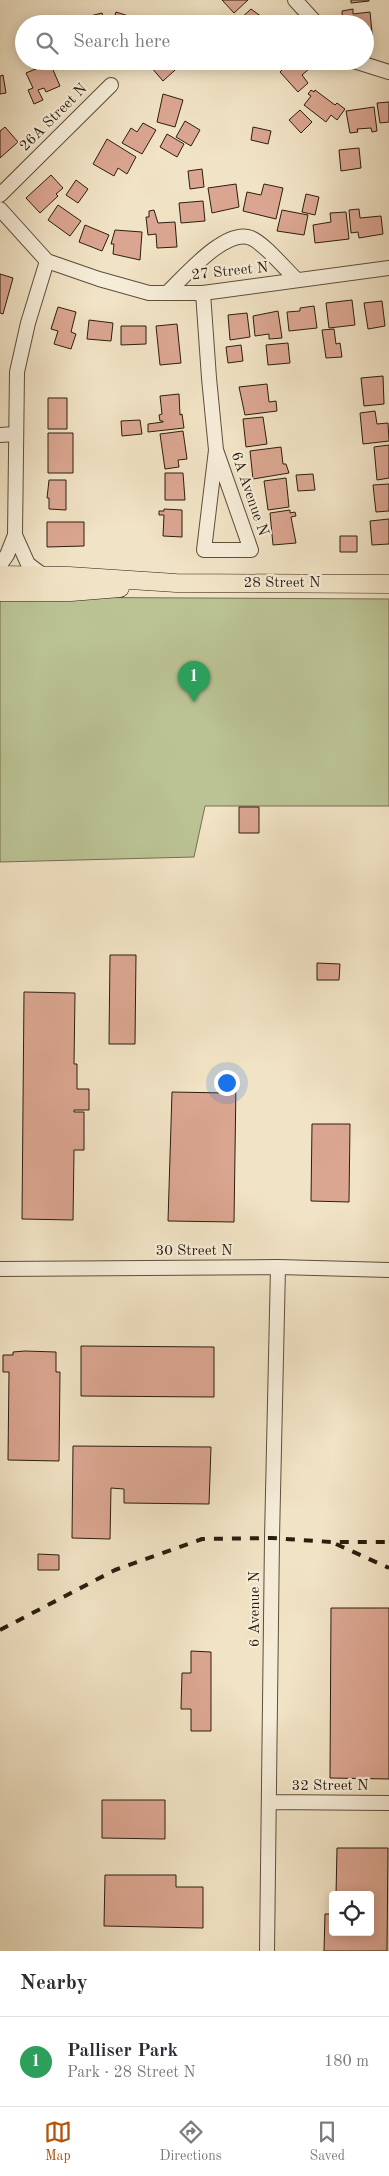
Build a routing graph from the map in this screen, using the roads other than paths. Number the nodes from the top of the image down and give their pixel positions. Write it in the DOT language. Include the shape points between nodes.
graph roads {
  1 [pos="295,0"];
  2 [pos="309,15"];
  3 [pos="374,67"];
  4 [pos="389,72"];
  5 [pos="111,85"];
  6 [pos="0,195"];
  7 [pos="0,209"];
  8 [pos="47,261"];
  9 [pos="389,268"];
  10 [pos="297,280"];
  11 [pos="167,293"];
  12 [pos="203,293"];
  13 [pos="0,434"];
  14 [pos="15,434"];
  15 [pos="216,450"];
  16 [pos="15,535"];
  17 [pos="0,565"];
  18 [pos="0,575"];
  19 [pos="44,576"];
  20 [pos="176,583"];
  21 [pos="389,584"];
  22 [pos="0,592"];
  23 [pos="278,1267"];
  24 [pos="0,1269"];
  25 [pos="389,1270"];
  26 [pos="270,1802"];
  27 [pos="389,1803"];
  28 [pos="267,1951"];
  1 -- 2 [label="street"];
  3 -- 4 [label="street"];
  5 -- 6 [label="street, 26A Street N"];
  7 -- 8 [label="street"];
  8 -- 11 [label="street, 27 Street N" via="149,293"];
  8 -- 14 [label="street" via="16,372"];
  9 -- 10 [label="street, 27 Street N"];
  10 -- 11 [label="street, 27 Street N" via="257,241 240,236 208,254"];
  10 -- 12 [label="street, 27 Street N"];
  11 -- 12 [label="street, 27 Street N"];
  12 -- 15 [label="street, 6A Avenue N"];
  13 -- 14 [label="street"];
  14 -- 16 [label="street"];
  15 -- 15 [label="street, 6A Avenue N" via="204,550 251,550 223,469"];
  16 -- 17 [label="street"];
  16 -- 19 [label="street" via="28,564"];
  18 -- 19 [label="main road, 28 Street N"];
  19 -- 20 [label="main road, 28 Street N"];
  20 -- 21 [label="main road, 28 Street N"];
  20 -- 22 [label="main road, 28 Street N" via="71,592"];
  23 -- 24 [label="street, 30 Street N"];
  23 -- 25 [label="street, 30 Street N"];
  23 -- 26 [label="street, 6 Avenue N"];
  26 -- 27 [label="street, 32 Street N"];
  26 -- 28 [label="street, 6 Avenue N"];
}
